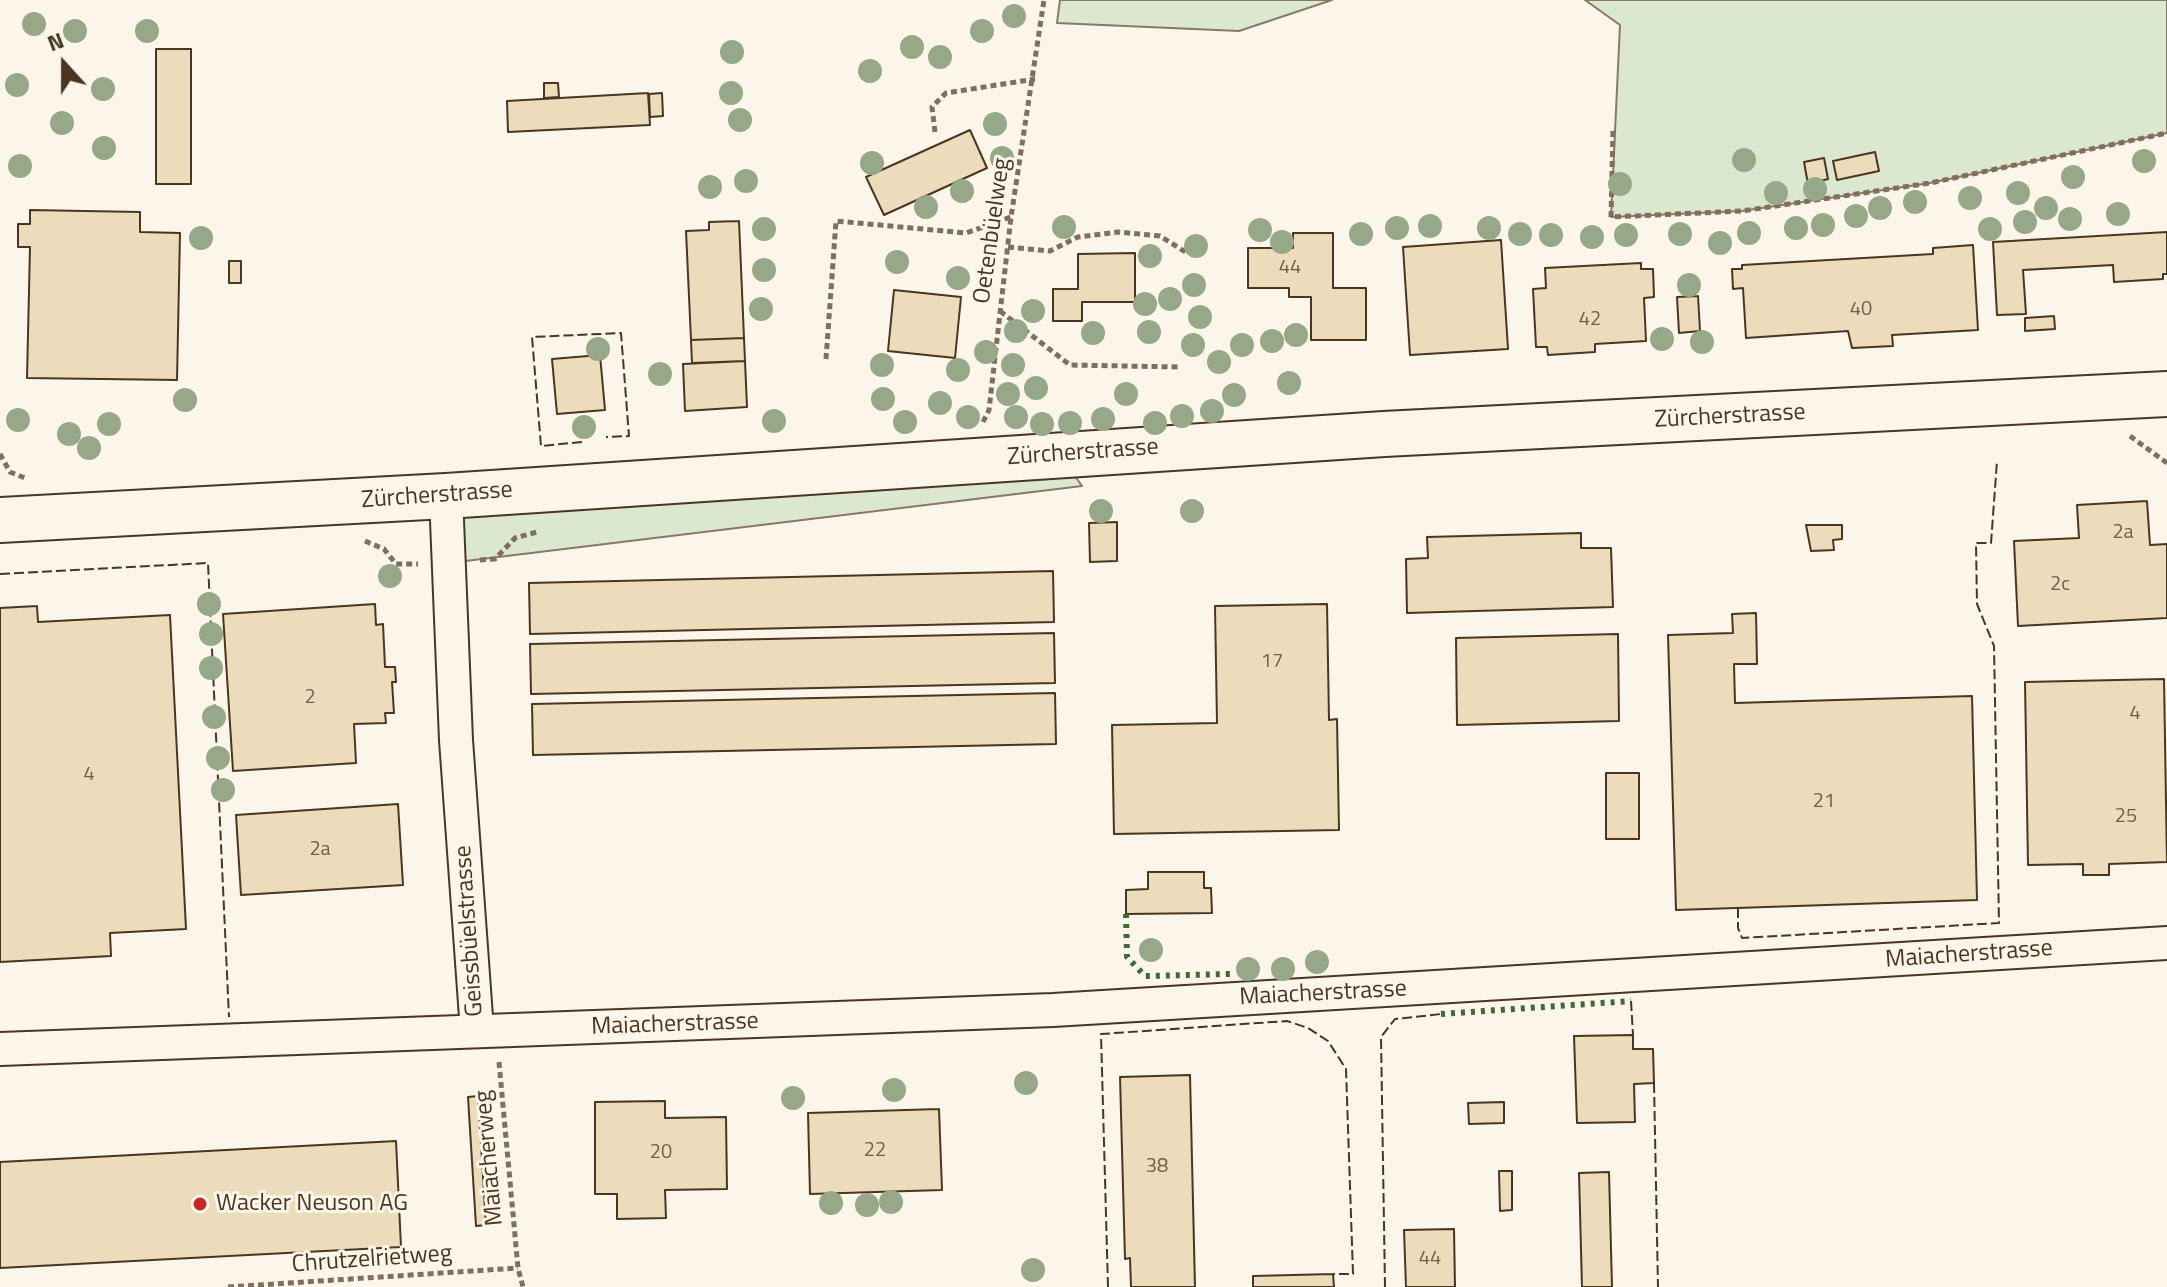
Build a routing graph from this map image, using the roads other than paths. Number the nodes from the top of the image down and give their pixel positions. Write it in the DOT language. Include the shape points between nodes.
graph roads {
  1 [pos="2167,394"];
  2 [pos="446,496"];
  3 [pos="0,520"];
  4 [pos="2167,943"];
  5 [pos="477,1031"];
  6 [pos="0,1049"];
  1 -- 2 [label="main road, Zürcherstrasse" via="1384,434"];
  2 -- 3 [label="main road, Zürcherstrasse"];
  2 -- 5 [label="street, Geissbüelstrasse" via="456,740"];
  4 -- 5 [label="street, Maiacherstrasse" via="1053,1010"];
  5 -- 6 [label="street, Geissbüelstrasse"];
}
